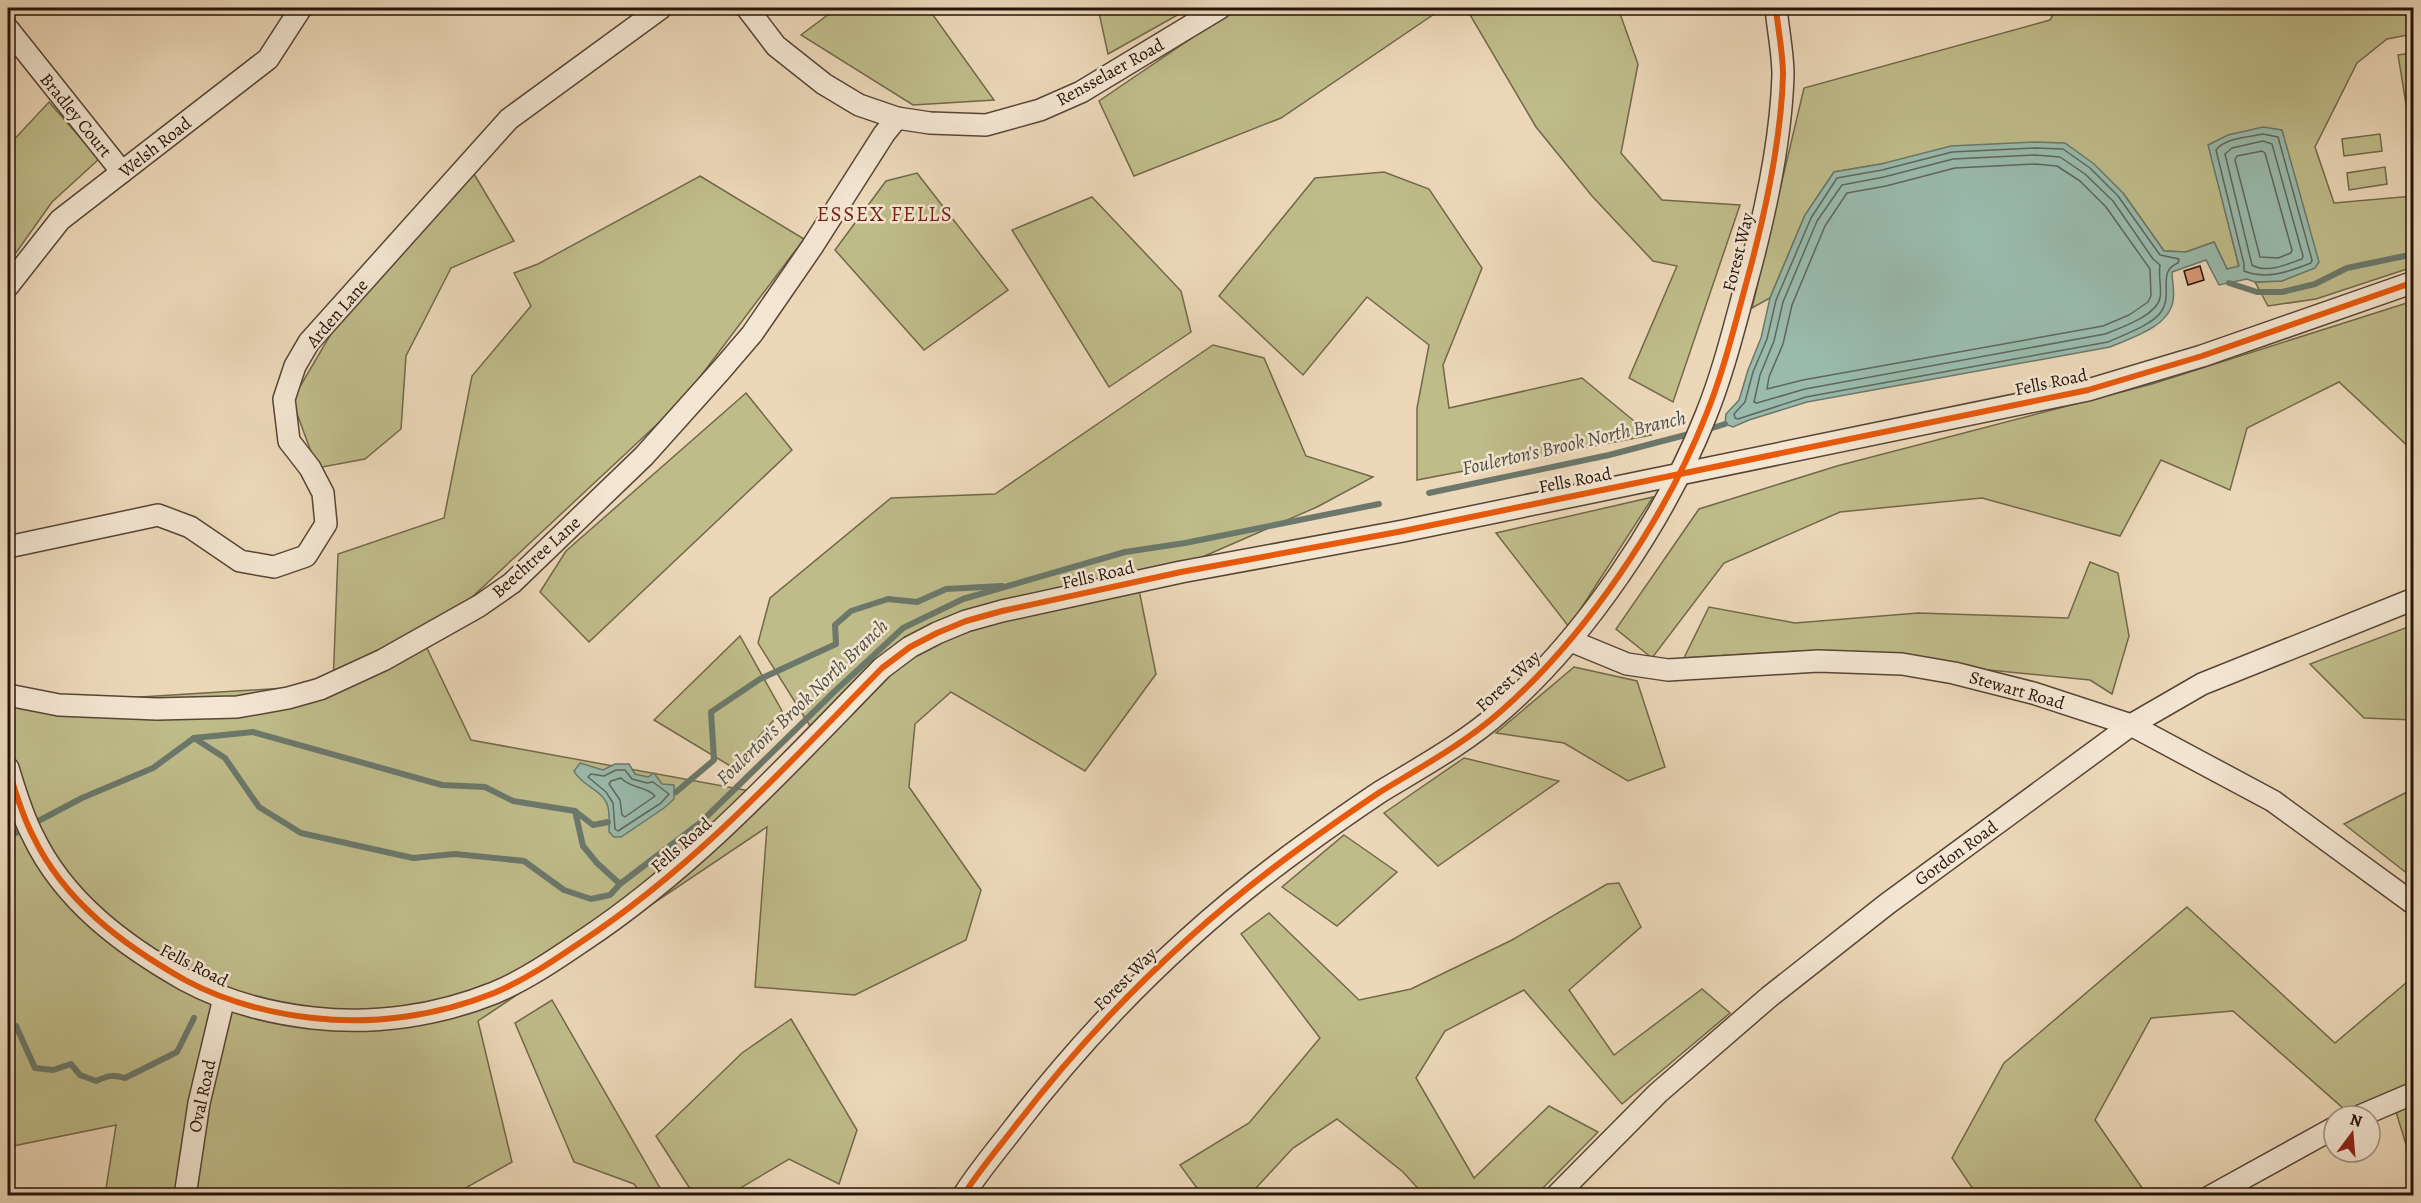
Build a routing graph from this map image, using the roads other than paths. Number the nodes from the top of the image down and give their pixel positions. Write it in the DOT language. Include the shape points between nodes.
graph roads {
  1 [pos="301,8"];
  2 [pos="661,8"];
  3 [pos="747,8"];
  4 [pos="1220,8"];
  5 [pos="1776,8"];
  6 [pos="8,29"];
  7 [pos="897,118"];
  8 [pos="122,172"];
  9 [pos="2414,282"];
  10 [pos="8,286"];
  11 [pos="1678,475"];
  12 [pos="8,548"];
  13 [pos="2414,599"];
  14 [pos="1571,640"];
  15 [pos="8,695"];
  16 [pos="2131,725"];
  17 [pos="8,768"];
  18 [pos="2414,904"];
  19 [pos="224,998"];
  20 [pos="2414,1093"];
  21 [pos="2382,1107"];
  22 [pos="2322,1135"];
  23 [pos="185,1196"];
  24 [pos="963,1196"];
  25 [pos="1556,1196"];
  26 [pos="2211,1196"];
  1 -- 8 [label="street, Welsh Road" via="268,59"];
  2 -- 12 [label="street, Arden Lane" via="509,119 309,342 295,366 284,399 289,441 323,493 326,524 306,556 274,567 240,561 190,527 158,515"];
  3 -- 7 [label="street, Rensselaer Road" via="776,46 825,84 859,105"];
  4 -- 7 [label="street, Rensselaer Road" via="1081,92 1040,110 986,124"];
  5 -- 11 [label="street, Forest Way" via="1783,74 1773,160 1757,242 1707,414"];
  6 -- 8 [label="street, Bradley Court"];
  7 -- 15 [label="street, Beechtree Lane" via="758,324 722,369 644,456 512,583 479,606 383,660 320,689 288,698 237,707 157,708 59,705"];
  8 -- 10 [label="street, Welsh Road" via="60,220"];
  9 -- 11 [label="street, Fells Road" via="2202,356 2088,390"];
  11 -- 14 [label="street, Forest Way" via="1647,530"];
  11 -- 19 [label="street, Fells Road" via="1181,572 966,621 910,647 882,668 720,832 663,882 607,925 528,976 455,1006 374,1020 293,1016"];
  13 -- 16 [label="street, Gordon Road" via="2202,684"];
  14 -- 16 [label="street, Stewart Road" via="1627,664 1668,670 1818,661 1902,664 2033,693"];
  14 -- 24 [label="street, Forest Way" via="1500,712 1298,850 1181,944 1046,1087"];
  16 -- 18 [label="street, Stewart Road" via="2273,801"];
  16 -- 25 [label="street, Gordon Road" via="1887,904 1769,997 1658,1093"];
  17 -- 19 [label="street, Fells Road" via="33,838 51,870 78,902 137,952"];
  19 -- 23 [label="street, Oval Road" via="199,1102"];
  20 -- 21 [label="street"];
  22 -- 26 [label="street"];
}
